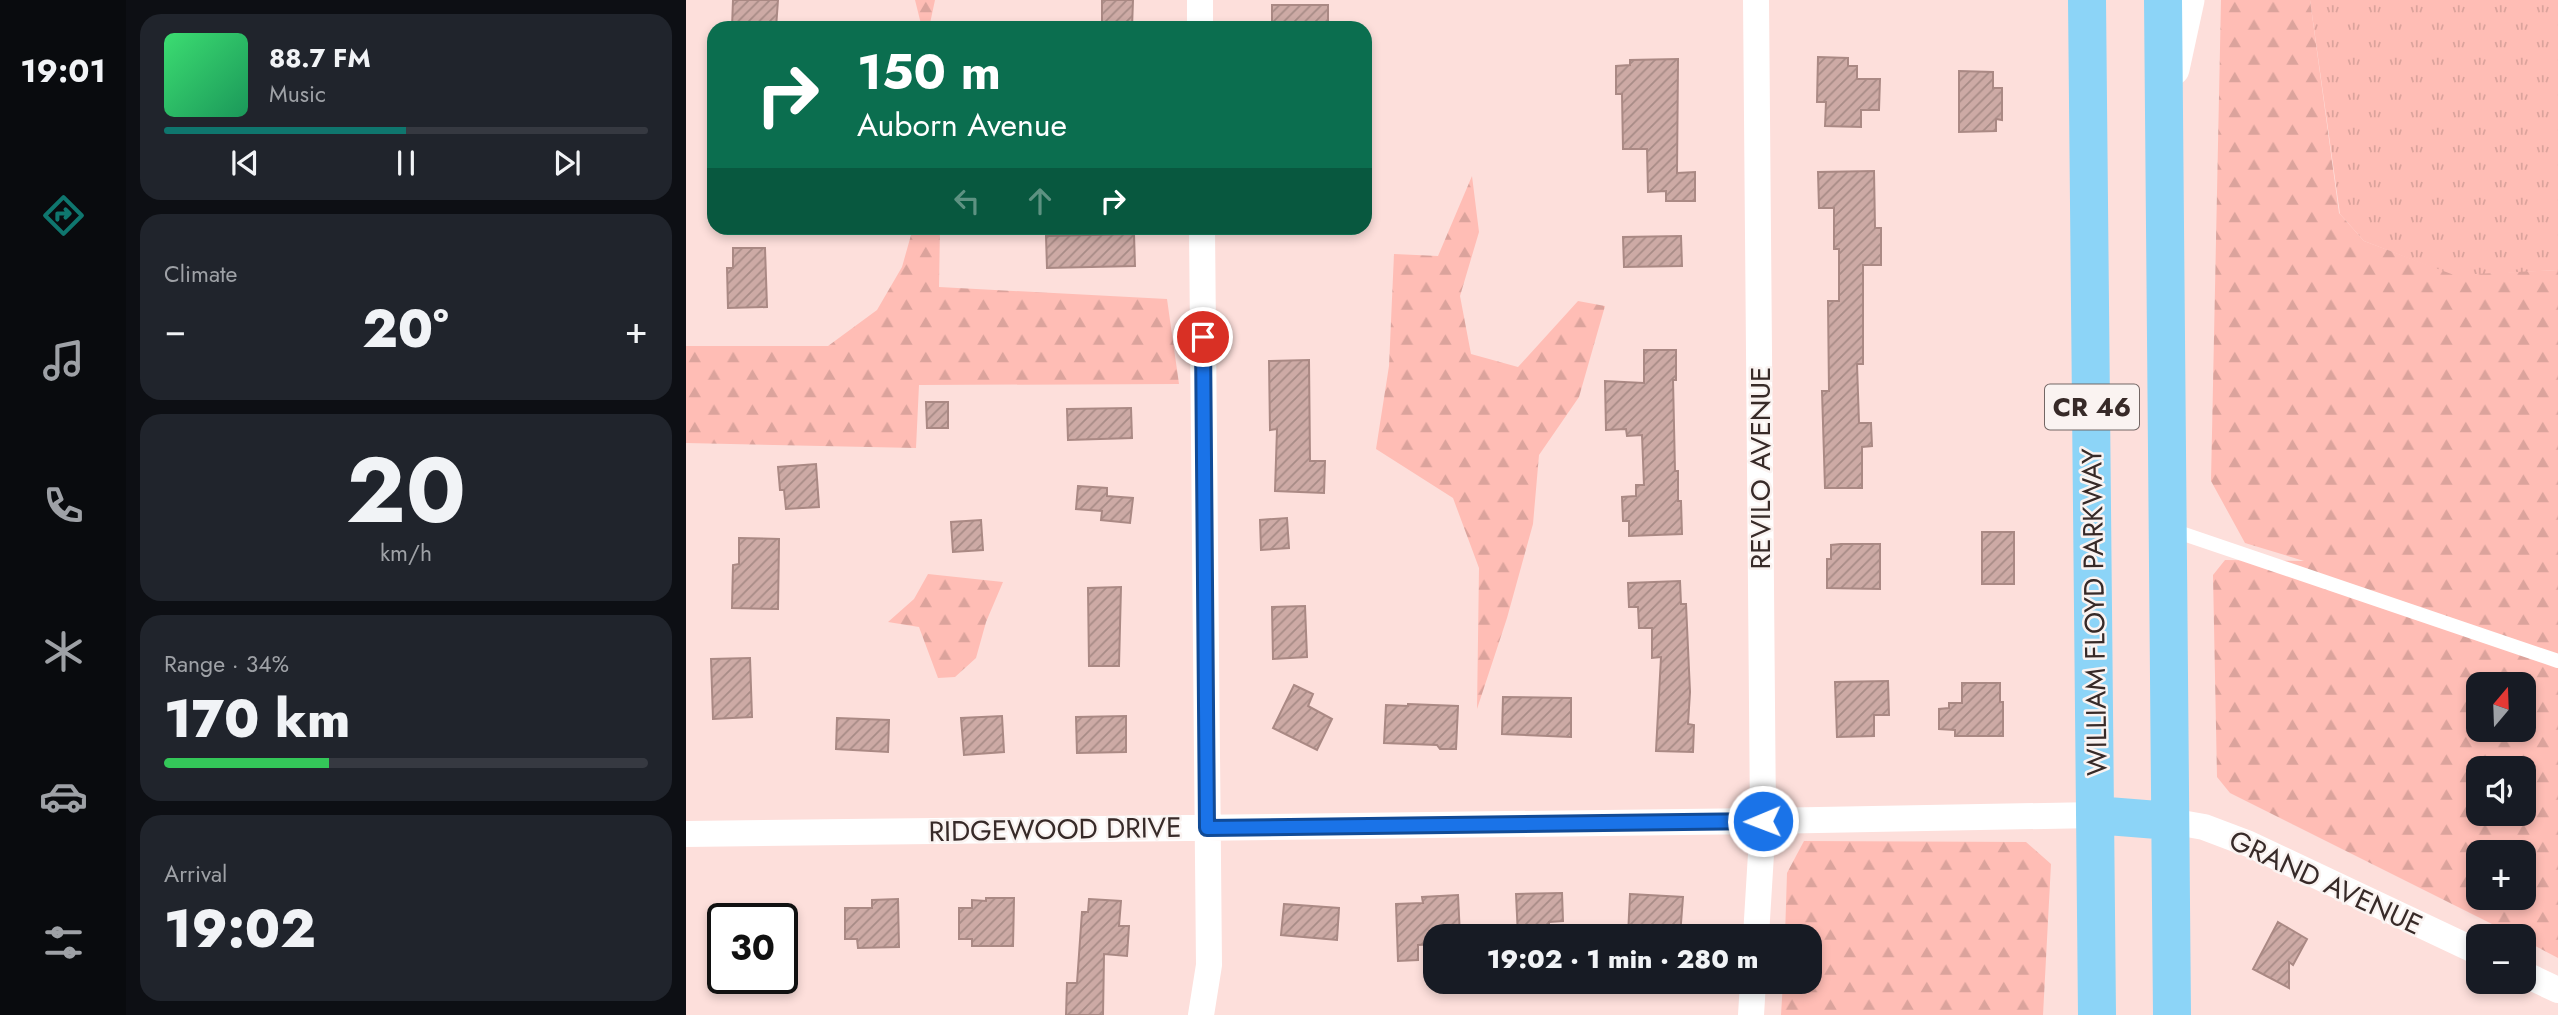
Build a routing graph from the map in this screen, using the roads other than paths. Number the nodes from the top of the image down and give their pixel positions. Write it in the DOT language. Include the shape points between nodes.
graph roads {
  1 [pos="1200,0"];
  2 [pos="1756,0"];
  3 [pos="2087,0"];
  4 [pos="2163,0"];
  5 [pos="2188,0"];
  6 [pos="1200,21"];
  7 [pos="2164,112"];
  8 [pos="1202,235"];
  9 [pos="2168,528"];
  10 [pos="2558,661"];
  11 [pos="2095,815"];
  12 [pos="1763,821"];
  13 [pos="2170,821"];
  14 [pos="1207,828"];
  15 [pos="686,834"];
  16 [pos="1757,924"];
  17 [pos="2466,947"];
  18 [pos="2536,980"];
  19 [pos="2558,990"];
  20 [pos="1752,994"];
  21 [pos="1201,1015"];
  22 [pos="1751,1015"];
  23 [pos="2097,1015"];
  24 [pos="2172,1015"];
  1 -- 6 [label="street"];
  2 -- 12 [label="street, REVILO AVENUE"];
  3 -- 11 [label="highway, WILLIAM FLOYD PARKWAY / CR 46"];
  4 -- 7 [label="highway, CR 46"];
  5 -- 7 [label="street"];
  7 -- 9 [label="highway, CR 46"];
  8 -- 14 [label="street"];
  9 -- 10 [label="lane"];
  9 -- 13 [label="highway, CR 46"];
  11 -- 12 [label="street, RIDGEWOOD DRIVE"];
  11 -- 13 [label="highway"];
  11 -- 23 [label="highway, WILLIAM FLOYD PARKWAY / CR 46"];
  12 -- 14 [label="street, RIDGEWOOD DRIVE"];
  12 -- 16 [label="street, REVILO AVENUE"];
  13 -- 17 [label="street, GRAND AVENUE" via="2204,827 2249,844"];
  13 -- 24 [label="highway, CR 46"];
  14 -- 15 [label="street, RIDGEWOOD DRIVE"];
  14 -- 21 [label="street" via="1209,965"];
  18 -- 19 [label="street"];
  20 -- 22 [label="street"];
}
